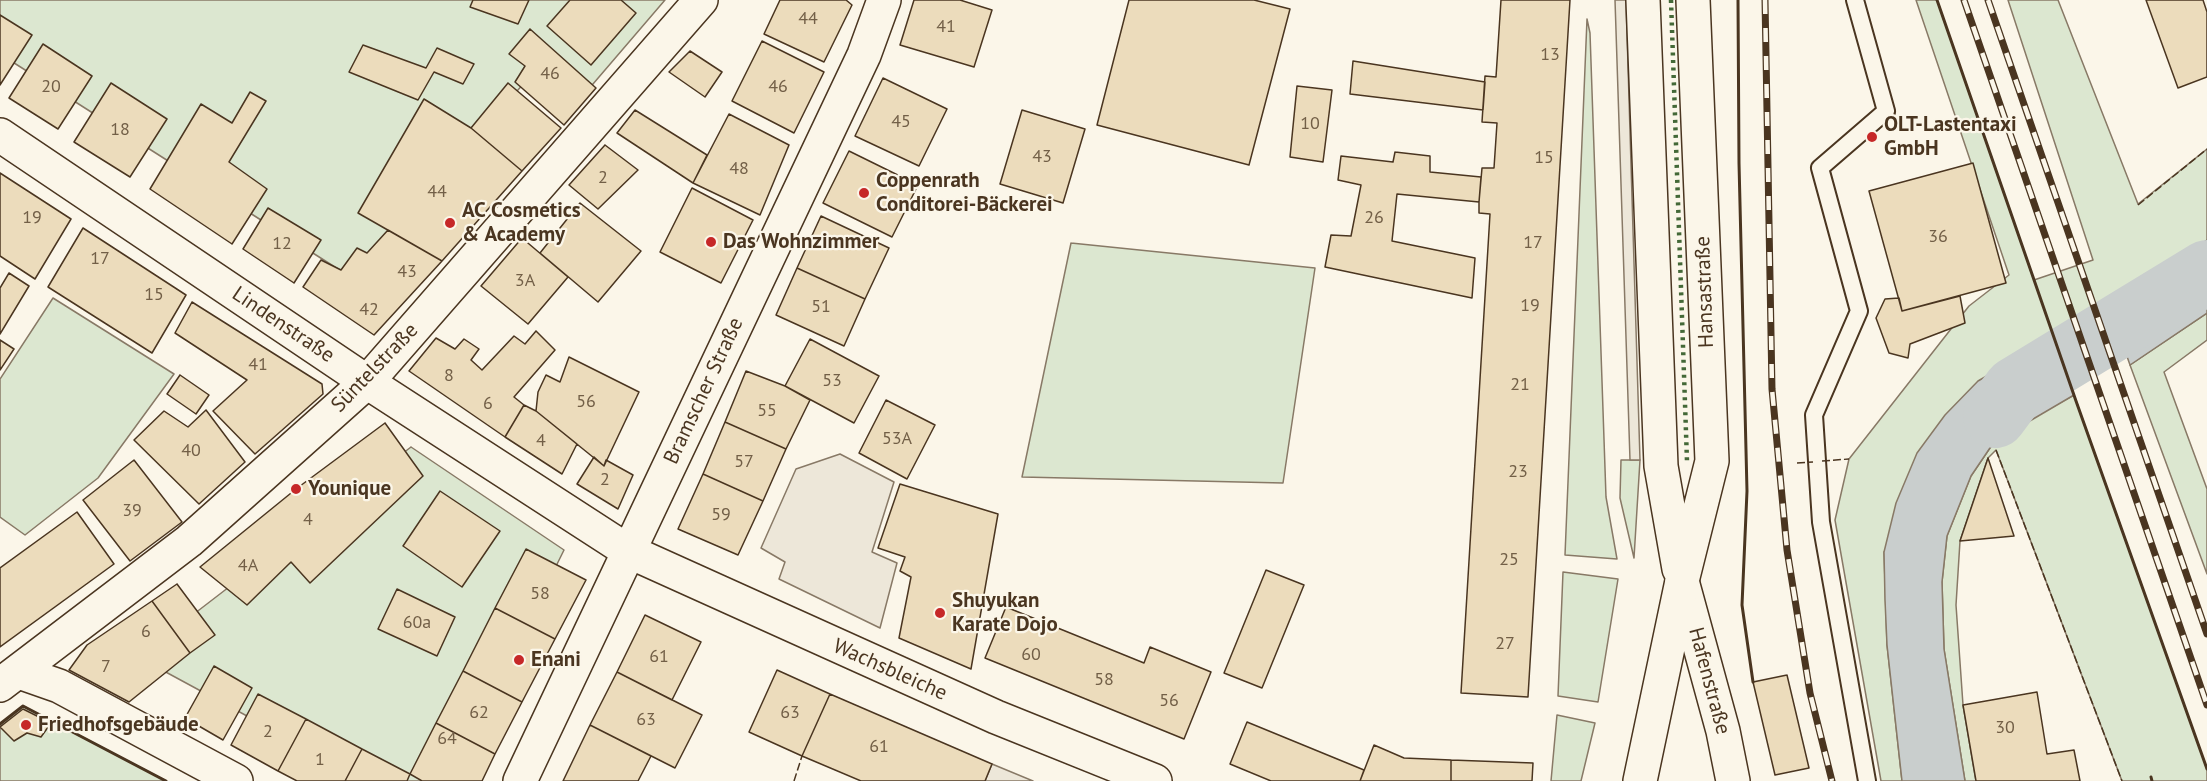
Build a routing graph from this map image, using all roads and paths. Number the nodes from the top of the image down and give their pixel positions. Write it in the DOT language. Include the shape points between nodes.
graph roads {
  1 [pos="701,0"];
  2 [pos="884,0"];
  3 [pos="1642,0"];
  4 [pos="1693,0"];
  5 [pos="1855,0"];
  6 [pos="0,135"];
  7 [pos="367,382"];
  8 [pos="628,551"];
  9 [pos="1682,581"];
  10 [pos="9,679"];
  11 [pos="236,781"];
  12 [pos="520,781"];
  13 [pos="1155,781"];
  14 [pos="1640,781"];
  15 [pos="1733,781"];
  16 [pos="1867,781"];
  1 -- 7 [label="street, Süntelstraße"];
  2 -- 8 [label="street, Bramscher Straße" via="864,55"];
  3 -- 9 [label="street, Hansastraße" via="1661,466"];
  4 -- 9 [label="street, Hansastraße" via="1712,461"];
  5 -- 16 [label="lane" via="1886,111 1820,168 1859,311 1814,415 1821,522"];
  6 -- 7 [label="street, Lindenstraße"];
  7 -- 8 [label="street, Lindenstraße"];
  7 -- 10 [label="street, Süntelstraße" via="189,541"];
  8 -- 12 [label="street, Bramscher Straße"];
  8 -- 13 [label="street, Wachsbleiche" via="986,712"];
  9 -- 14 [label="street, Hansastraße"];
  9 -- 15 [label="street, Hafenstraße"];
  10 -- 11 [label="street" via="59,686"];
}
